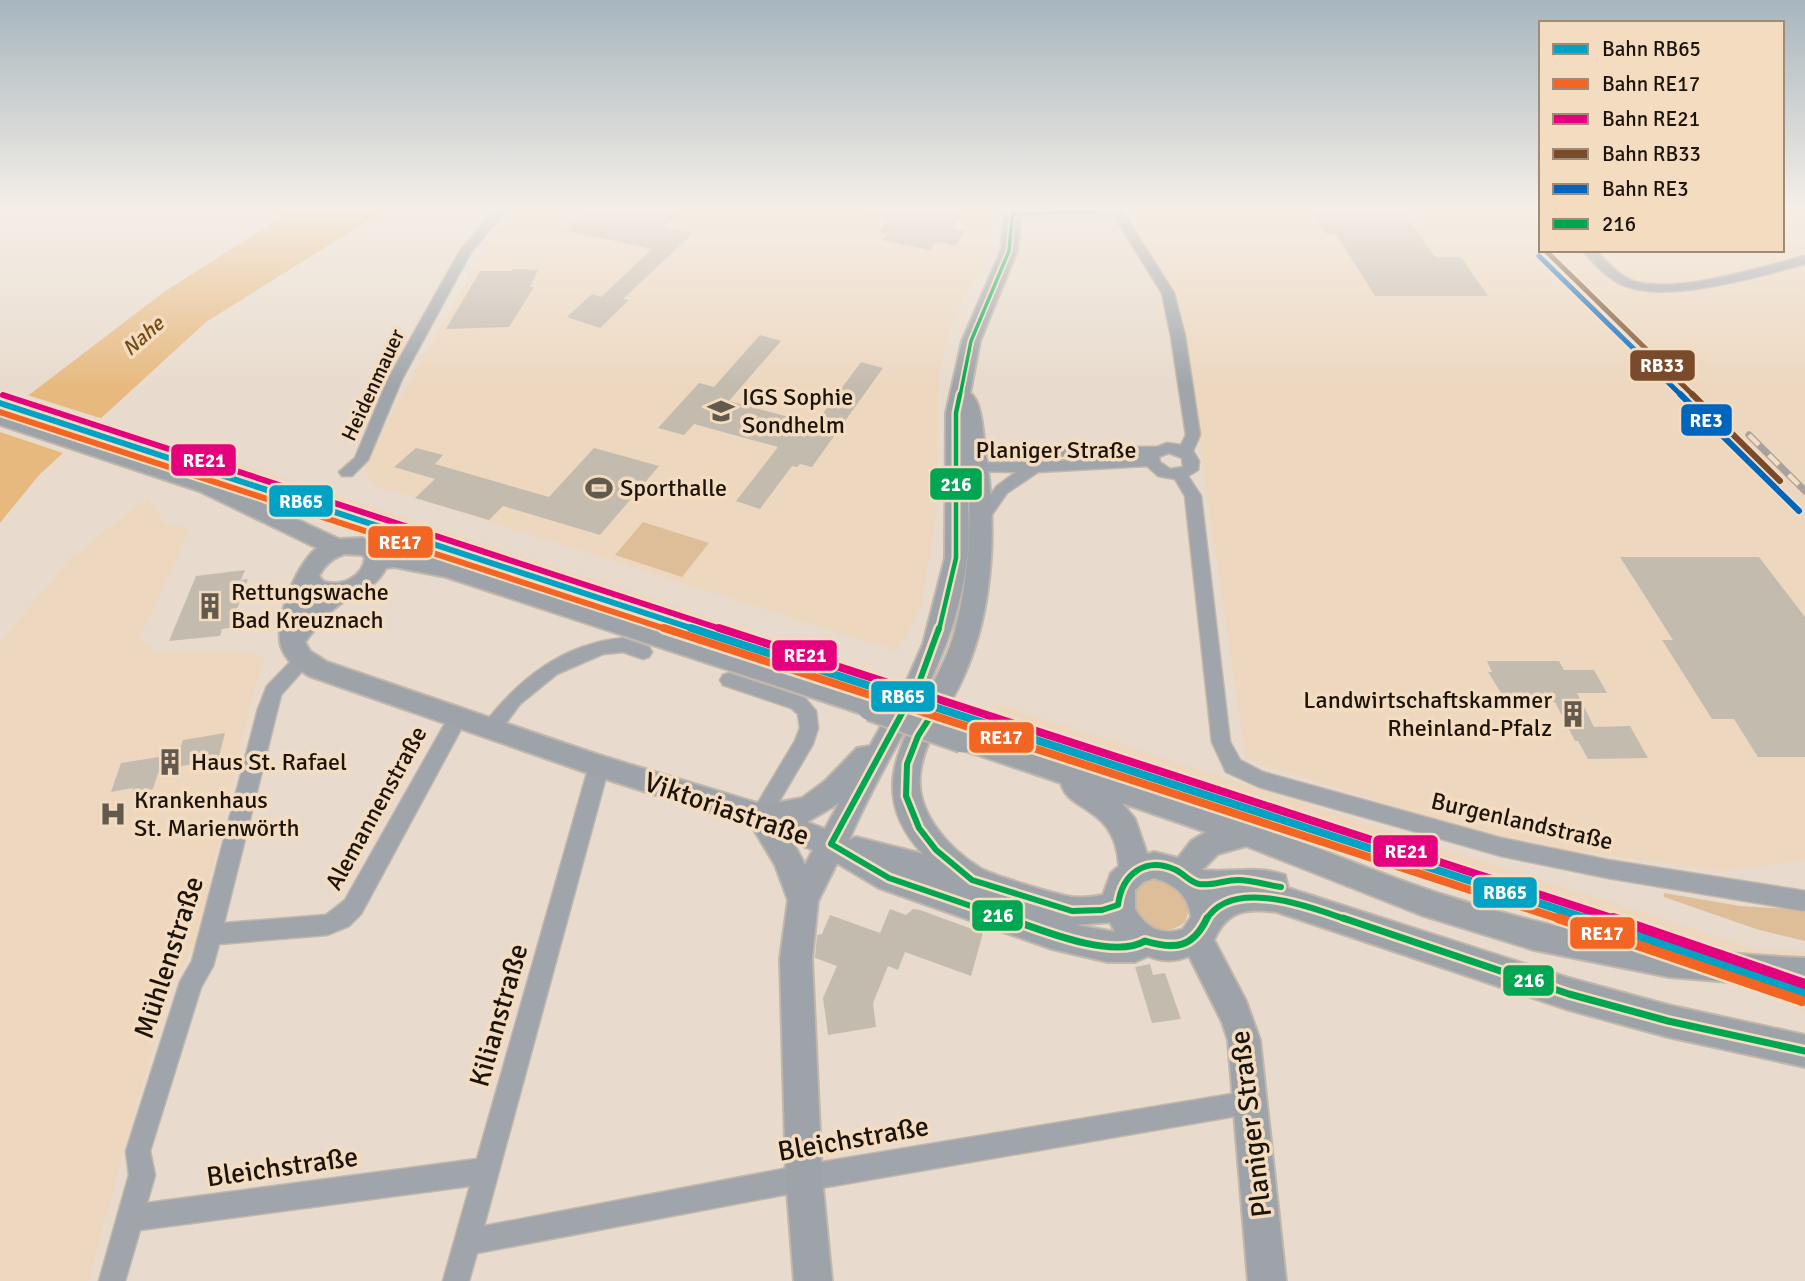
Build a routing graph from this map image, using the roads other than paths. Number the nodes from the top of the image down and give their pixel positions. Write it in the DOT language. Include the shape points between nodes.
graph roads {
  1 [pos="457,268"];
  2 [pos="1002,268"];
  3 [pos="1152,268"];
  4 [pos="1607,268"];
  5 [pos="1778,268"];
  6 [pos="0,418"];
  7 [pos="1185,453"];
  8 [pos="1153,456"];
  9 [pos="966,458"];
  10 [pos="1038,467"];
  11 [pos="346,472"];
  12 [pos="1179,474"];
  13 [pos="252,506"];
  14 [pos="981,517"];
  15 [pos="337,548"];
  16 [pos="374,568"];
  17 [pos="311,570"];
  18 [pos="342,591"];
  19 [pos="297,651"];
  20 [pos="643,652"];
  21 [pos="729,680"];
  22 [pos="902,714"];
  23 [pos="458,718"];
  24 [pos="491,729"];
  25 [pos="598,766"];
  26 [pos="1051,768"];
  27 [pos="760,816"];
  28 [pos="1245,834"];
  29 [pos="831,844"];
  30 [pos="1134,870"];
  31 [pos="1189,879"];
  32 [pos="972,880"];
  33 [pos="803,900"];
  34 [pos="1805,901"];
  35 [pos="1118,905"];
  36 [pos="1361,925"];
  37 [pos="1201,926"];
  38 [pos="211,934"];
  39 [pos="1145,941"];
  40 [pos="1805,973"];
  41 [pos="1805,1051"];
  42 [pos="1251,1104"];
  43 [pos="485,1171"];
  44 [pos="804,1178"];
  45 [pos="130,1218"];
  46 [pos="467,1242"];
  47 [pos="112,1281"];
  48 [pos="456,1281"];
  49 [pos="813,1281"];
  50 [pos="1267,1281"];
  1 -- 11 [label="street, Heidenmauer" via="395,379 361,460"];
  2 -- 9 [label="street" via="971,341 963,387"];
  3 -- 7 [label="street" via="1168,293 1178,336 1194,435"];
  4 -- 5 [label="street" via="1631,284 1655,289"];
  6 -- 13 [label="street" via="207,486"];
  7 -- 8 [label="street, Planiger Straße" via="1167,448"];
  7 -- 12 [label="street" via="1192,466"];
  8 -- 9 [label="street, Planiger Straße" via="1120,449"];
  8 -- 10 [label="street, Planiger Straße"];
  8 -- 12 [label="street, Planiger Straße" via="1161,472"];
  9 -- 10 [label="street, Planiger Straße"];
  9 -- 14 [label="street"];
  9 -- 22 [label="street" via="956,558 935,644"];
  10 -- 14 [label="street, Planiger Straße" via="997,491"];
  12 -- 34 [label="street, Burgenlandstraße" via="1193,495 1221,743 1233,766 1259,779 1502,847"];
  13 -- 15 [label="street"];
  13 -- 17 [label="street"];
  14 -- 32 [label="street" via="979,577 971,619 948,687 911,749 905,780 906,796 919,828 936,850"];
  15 -- 16 [label="street" via="365,546 374,552"];
  15 -- 17 [label="street"];
  16 -- 18 [label="street" via="358,585"];
  16 -- 26 [label="street, bridge" via="448,569"];
  17 -- 18 [label="street" via="315,588"];
  17 -- 19 [label="street" via="293,622"];
  18 -- 19 [label="street" via="316,611"];
  19 -- 23 [label="street, Viktoriastraße" via="342,678"];
  19 -- 38 [label="street, Mühlenstraße" via="273,691"];
  20 -- 24 [label="street" via="622,645 601,647 551,669 514,699"];
  21 -- 27 [label="street" via="798,703 807,711 809,728 803,744"];
  22 -- 27 [label="street" via="821,803 797,813"];
  22 -- 29 [label="street"];
  23 -- 24 [label="street, Viktoriastraße"];
  23 -- 38 [label="street, Alemannenstraße" via="353,906 341,919 327,925"];
  24 -- 25 [label="street, Viktoriastraße"];
  25 -- 27 [label="street, Viktoriastraße"];
  25 -- 43 [label="street, Kilianstraße"];
  26 -- 28 [label="street"];
  26 -- 30 [label="street" via="1120,818 1132,844"];
  27 -- 29 [label="street, Viktoriastraße"];
  27 -- 33 [label="street" via="787,854"];
  28 -- 31 [label="street" via="1203,847 1194,855"];
  28 -- 40 [label="street" via="1448,910 1559,941 1673,962"];
  29 -- 32 [label="street"];
  29 -- 33 [label="street, Viktoriastraße"];
  29 -- 39 [label="street" via="888,877 1052,934 1108,947 1135,947"];
  30 -- 31 [label="street" via="1164,866"];
  30 -- 35 [label="street" via="1122,881"];
  31 -- 36 [label="street" via="1279,886"];
  31 -- 37 [label="street" via="1203,899"];
  32 -- 35 [label="street" via="1072,911"];
  33 -- 44 [label="street, Viktoriastraße" via="795,981"];
  35 -- 39 [label="street" via="1126,925"];
  36 -- 37 [label="street" via="1265,896 1227,903"];
  36 -- 41 [label="street" via="1582,997"];
  37 -- 39 [label="street" via="1179,946"];
  37 -- 42 [label="street, Planiger Straße" via="1205,956 1240,1022"];
  38 -- 45 [label="street, Mühlenstraße" via="202,965 191,982 138,1151 142,1175"];
  42 -- 44 [label="street, Bleichstraße"];
  42 -- 50 [label="street, Planiger Straße"];
  43 -- 45 [label="street, Bleichstraße"];
  43 -- 46 [label="street, Kilianstraße"];
  44 -- 46 [label="street, Bleichstraße"];
  44 -- 49 [label="street, Viktoriastraße"];
  45 -- 47 [label="street, Mühlenstraße"];
  46 -- 48 [label="street, Kilianstraße"];
}
